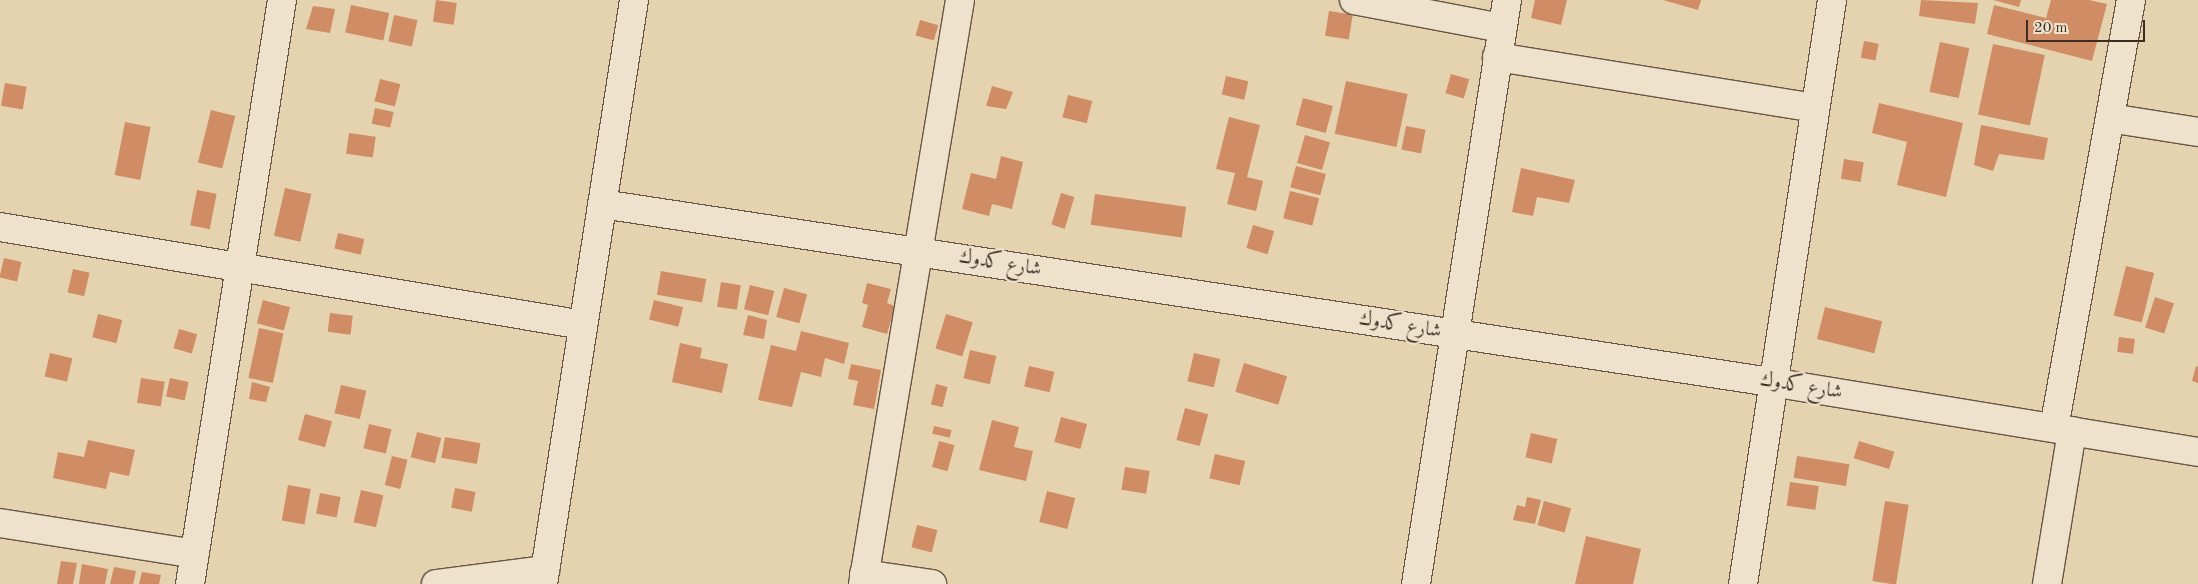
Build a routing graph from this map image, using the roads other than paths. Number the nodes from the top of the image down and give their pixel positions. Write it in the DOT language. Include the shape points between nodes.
graph roads {
  1 [pos="282,0"];
  2 [pos="634,0"];
  3 [pos="960,0"];
  4 [pos="1354,0"];
  5 [pos="1507,0"];
  6 [pos="1832,0"];
  7 [pos="2131,0"];
  8 [pos="1502,28"];
  9 [pos="1497,57"];
  10 [pos="1814,108"];
  11 [pos="2110,118"];
  12 [pos="2198,132"];
  13 [pos="602,204"];
  14 [pos="0,228"];
  15 [pos="917,252"];
  16 [pos="238,268"];
  17 [pos="583,325"];
  18 [pos="1453,334"];
  19 [pos="1771,382"];
  20 [pos="2063,430"];
  21 [pos="2198,452"];
  22 [pos="0,523"];
  23 [pos="195,554"];
  24 [pos="544,577"];
  25 [pos="863,579"];
  26 [pos="190,584"];
  27 [pos="436,584"];
  28 [pos="932,584"];
  29 [pos="1416,584"];
  30 [pos="1743,584"];
  31 [pos="2047,584"];
  1 -- 16 [label="street"];
  2 -- 13 [label="street"];
  3 -- 15 [label="street"];
  4 -- 8 [label="street"];
  5 -- 8 [label="street"];
  6 -- 10 [label="street"];
  7 -- 11 [label="street"];
  8 -- 9 [label="street"];
  9 -- 10 [label="street"];
  9 -- 18 [label="street"];
  10 -- 19 [label="street"];
  11 -- 12 [label="street"];
  11 -- 20 [label="street"];
  13 -- 15 [label="street, شارع كدوك"];
  13 -- 17 [label="street"];
  14 -- 16 [label="street"];
  15 -- 18 [label="street, شارع كدوك"];
  15 -- 25 [label="street"];
  16 -- 17 [label="street"];
  16 -- 23 [label="street"];
  17 -- 24 [label="street"];
  18 -- 19 [label="street, شارع كدوك"];
  18 -- 29 [label="street"];
  19 -- 20 [label="street, شارع كدوك"];
  19 -- 30 [label="street"];
  20 -- 21 [label="street, شارع كدوك"];
  20 -- 31 [label="street"];
  22 -- 23 [label="street"];
  23 -- 26 [label="street"];
  24 -- 27 [label="street"];
  25 -- 28 [label="street"];
}
